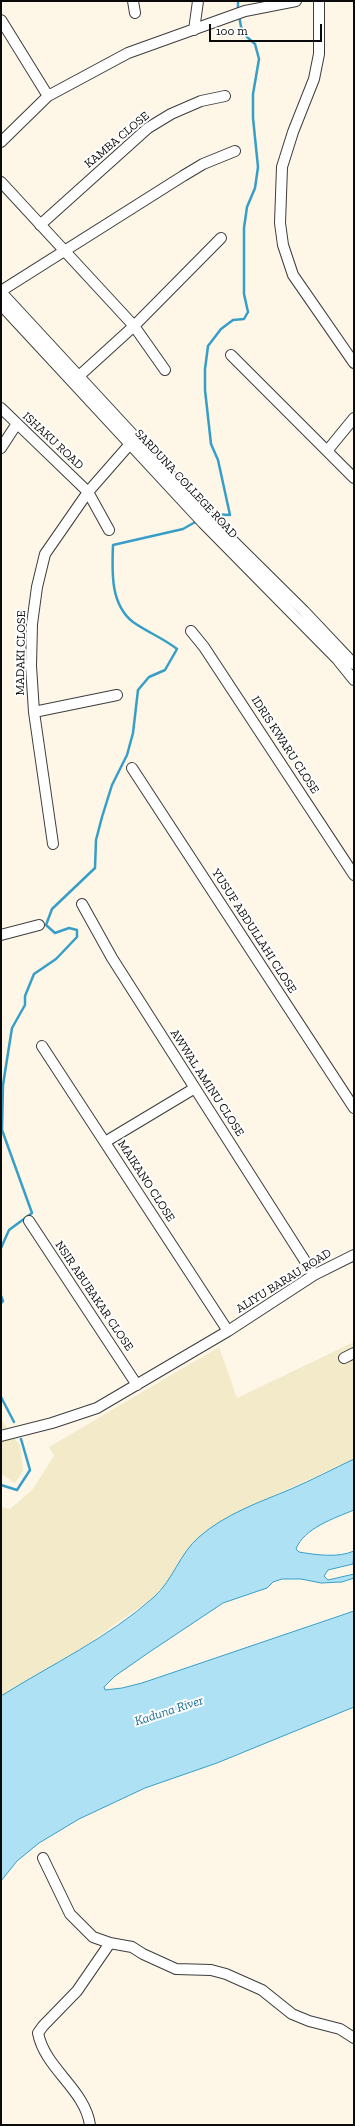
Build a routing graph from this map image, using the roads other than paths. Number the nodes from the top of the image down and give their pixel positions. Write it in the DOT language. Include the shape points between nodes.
graph roads {
  1 [pos="133,1"];
  2 [pos="198,1"];
  3 [pos="296,1"];
  4 [pos="319,1"];
  5 [pos="135,13"];
  6 [pos="1,20"];
  7 [pos="194,30"];
  8 [pos="48,96"];
  9 [pos="225,96"];
  10 [pos="1,142"];
  11 [pos="235,151"];
  12 [pos="1,182"];
  13 [pos="40,225"];
  14 [pos="221,238"];
  15 [pos="64,251"];
  16 [pos="1,292"];
  17 [pos="1,305"];
  18 [pos="134,326"];
  19 [pos="231,355"];
  20 [pos="354,363"];
  21 [pos="165,370"];
  22 [pos="79,376"];
  23 [pos="1,408"];
  24 [pos="354,418"];
  25 [pos="16,424"];
  26 [pos="130,444"];
  27 [pos="1,448"];
  28 [pos="326,451"];
  29 [pos="354,478"];
  30 [pos="88,492"];
  31 [pos="197,510"];
  32 [pos="206,520"];
  33 [pos="109,530"];
  34 [pos="191,631"];
  35 [pos="354,664"];
  36 [pos="354,680"];
  37 [pos="117,695"];
  38 [pos="34,712"];
  39 [pos="132,768"];
  40 [pos="53,844"];
  41 [pos="354,875"];
  42 [pos="82,904"];
  43 [pos="40,925"];
  44 [pos="1,935"];
  45 [pos="42,1046"];
  46 [pos="195,1088"];
  47 [pos="354,1108"];
  48 [pos="105,1142"];
  49 [pos="29,1221"];
  50 [pos="354,1255"];
  51 [pos="314,1275"];
  52 [pos="228,1331"];
  53 [pos="354,1353"];
  54 [pos="344,1358"];
  55 [pos="137,1385"];
  56 [pos="1,1436"];
  57 [pos="43,1858"];
  58 [pos="110,1943"];
  59 [pos="354,2038"];
  60 [pos="90,2125"];
  1 -- 5 [label="street"];
  2 -- 7 [label="street"];
  3 -- 7 [label="street" via="246,11"];
  4 -- 20 [label="street" via="319,54 314,79 282,167 280,223 283,245 294,275"];
  6 -- 8 [label="street"];
  7 -- 8 [label="street" via="128,53"];
  8 -- 10 [label="street"];
  9 -- 13 [label="street, KAMBA CLOSE" via="202,101 171,114 148,128"];
  11 -- 15 [label="street" via="190,172"];
  12 -- 13 [label="street"];
  13 -- 15 [label="street"];
  14 -- 18 [label="street"];
  15 -- 16 [label="street"];
  15 -- 18 [label="street"];
  16 -- 22 [label="street, SARDUNA COLLEGE ROAD"];
  17 -- 26 [label="street, SARDUNA COLLEGE ROAD"];
  18 -- 21 [label="street"];
  18 -- 22 [label="street"];
  19 -- 28 [label="street"];
  22 -- 31 [label="street, SARDUNA COLLEGE ROAD"];
  23 -- 25 [label="street, ISHAKU ROAD"];
  24 -- 28 [label="street"];
  25 -- 27 [label="street"];
  25 -- 30 [label="street, ISHAKU ROAD"];
  26 -- 30 [label="street, MADAKI CLOSE"];
  26 -- 31 [label="street, SARDUNA COLLEGE ROAD"];
  28 -- 29 [label="street"];
  30 -- 33 [label="street, ISHAKU ROAD"];
  30 -- 38 [label="street, MADAKI CLOSE" via="45,554 32,624"];
  31 -- 32 [label="street, SARDUNA COLLEGE ROAD"];
  32 -- 35 [label="street, SARDUNA COLLEGE ROAD" via="308,616"];
  32 -- 36 [label="street, SARDUNA COLLEGE ROAD"];
  34 -- 41 [label="street, IDRIS KWARU CLOSE"];
  37 -- 38 [label="street"];
  38 -- 40 [label="street, MADAKI CLOSE"];
  39 -- 47 [label="street, YUSUF ABDULLAHI CLOSE"];
  42 -- 46 [label="street, AWWAL AMINU CLOSE" via="112,958"];
  43 -- 44 [label="street"];
  45 -- 48 [label="street, MAIKANO CLOSE"];
  46 -- 48 [label="street"];
  46 -- 51 [label="street, AWWAL AMINU CLOSE"];
  48 -- 52 [label="street, MAIKANO CLOSE"];
  49 -- 55 [label="street, NSIR ABUBAKAR CLOSE"];
  50 -- 51 [label="street, ALIYU BARAU ROAD"];
  51 -- 52 [label="street, ALIYU BARAU ROAD"];
  52 -- 55 [label="street, ALIYU BARAU ROAD"];
  53 -- 54 [label="street"];
  55 -- 56 [label="street, ALIYU BARAU ROAD" via="97,1408"];
  57 -- 58 [label="street" via="70,1914 93,1937"];
  58 -- 59 [label="street" via="132,1947 176,1969 211,1970 226,1974 262,1990 292,2014 340,2029"];
  58 -- 60 [label="street" via="77,1991 38,2033 40,2044 55,2070 85,2106"];
}
